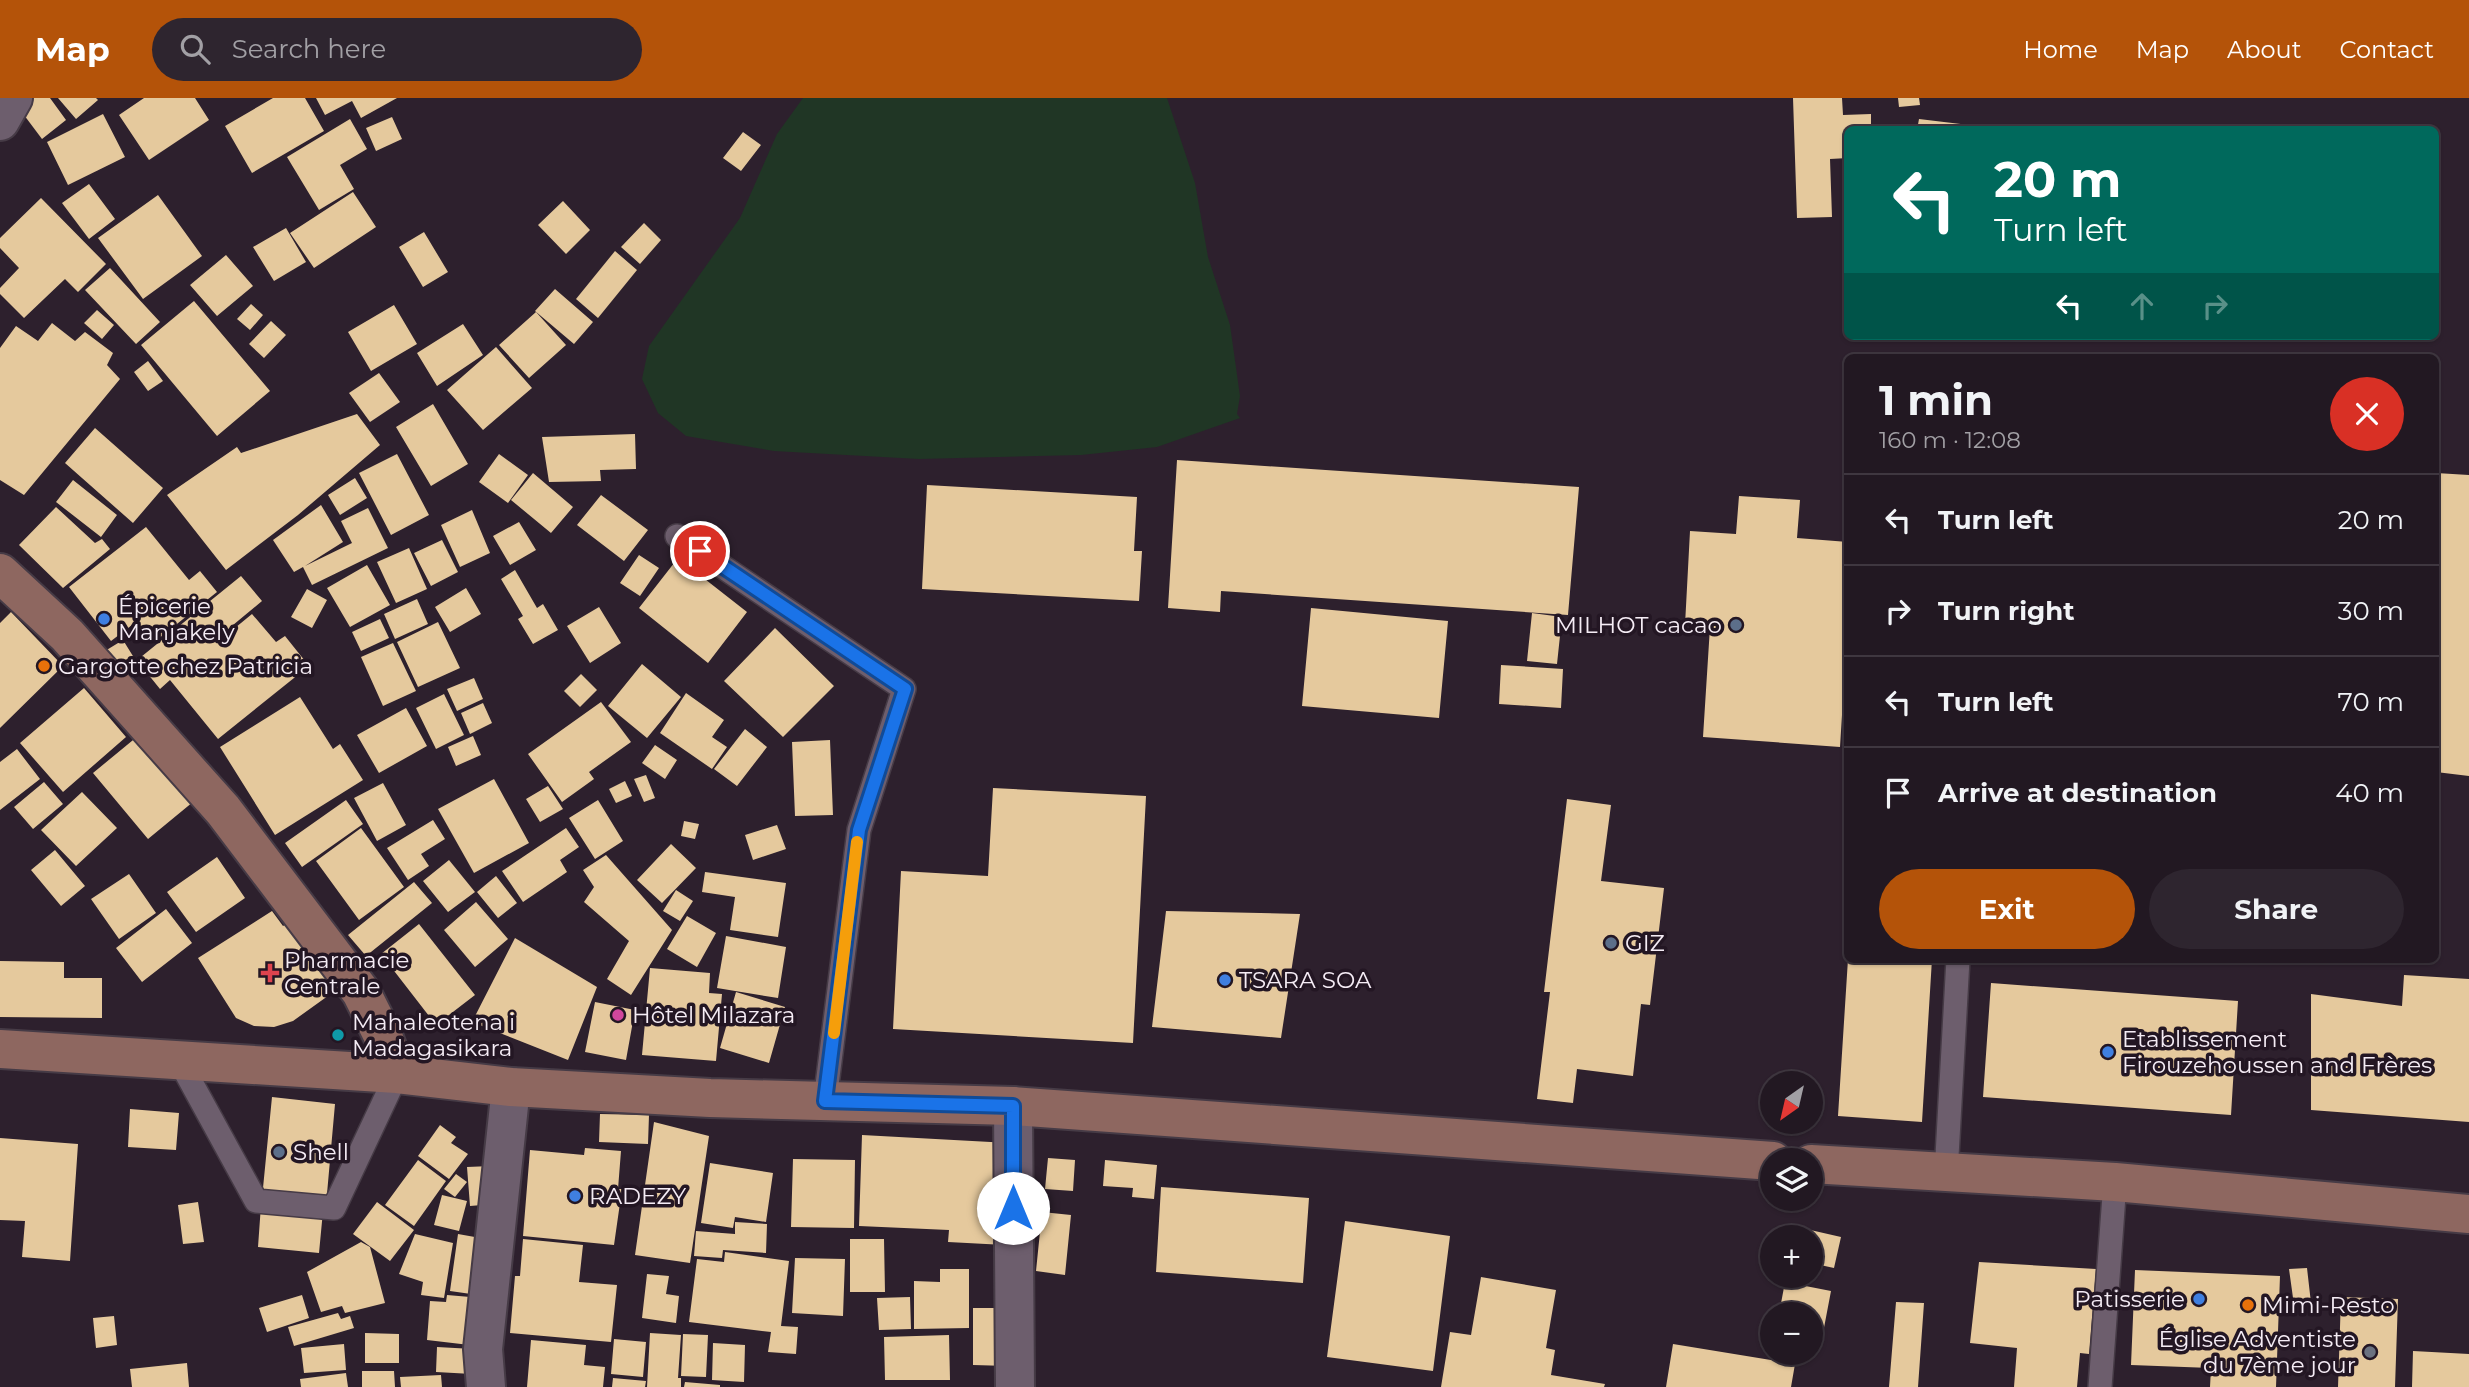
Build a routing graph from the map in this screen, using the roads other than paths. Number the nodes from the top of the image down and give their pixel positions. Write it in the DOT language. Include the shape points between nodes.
graph roads {
  1 [pos="13,98"];
  2 [pos="0,121"];
  3 [pos="677,536"];
  4 [pos="0,573"];
  5 [pos="1958,963"];
  6 [pos="0,1049"];
  7 [pos="180,1062"];
  8 [pos="397,1074"];
  9 [pos="511,1087"];
  10 [pos="825,1101"];
  11 [pos="1013,1106"];
  12 [pos="1760,1160"];
  13 [pos="1823,1165"];
  14 [pos="1945,1174"];
  15 [pos="2115,1182"];
  16 [pos="2469,1214"];
  17 [pos="486,1387"];
  18 [pos="1014,1387"];
  19 [pos="2100,1387"];
  1 -- 2 [label="street"];
  3 -- 10 [label="lane" via="905,689 859,830"];
  4 -- 8 [label="main road" via="67,635 223,810 361,992"];
  5 -- 14 [label="lane"];
  6 -- 7 [label="main road"];
  7 -- 8 [label="main road"];
  7 -- 8 [label="lane" via="256,1201 334,1208"];
  8 -- 9 [label="main road"];
  9 -- 10 [label="main road"];
  9 -- 17 [label="street" via="483,1349"];
  10 -- 11 [label="main road"];
  11 -- 12 [label="main road"];
  11 -- 18 [label="street"];
  13 -- 14 [label="main road"];
  14 -- 15 [label="main road"];
  15 -- 16 [label="main road"];
  15 -- 19 [label="lane"];
}
